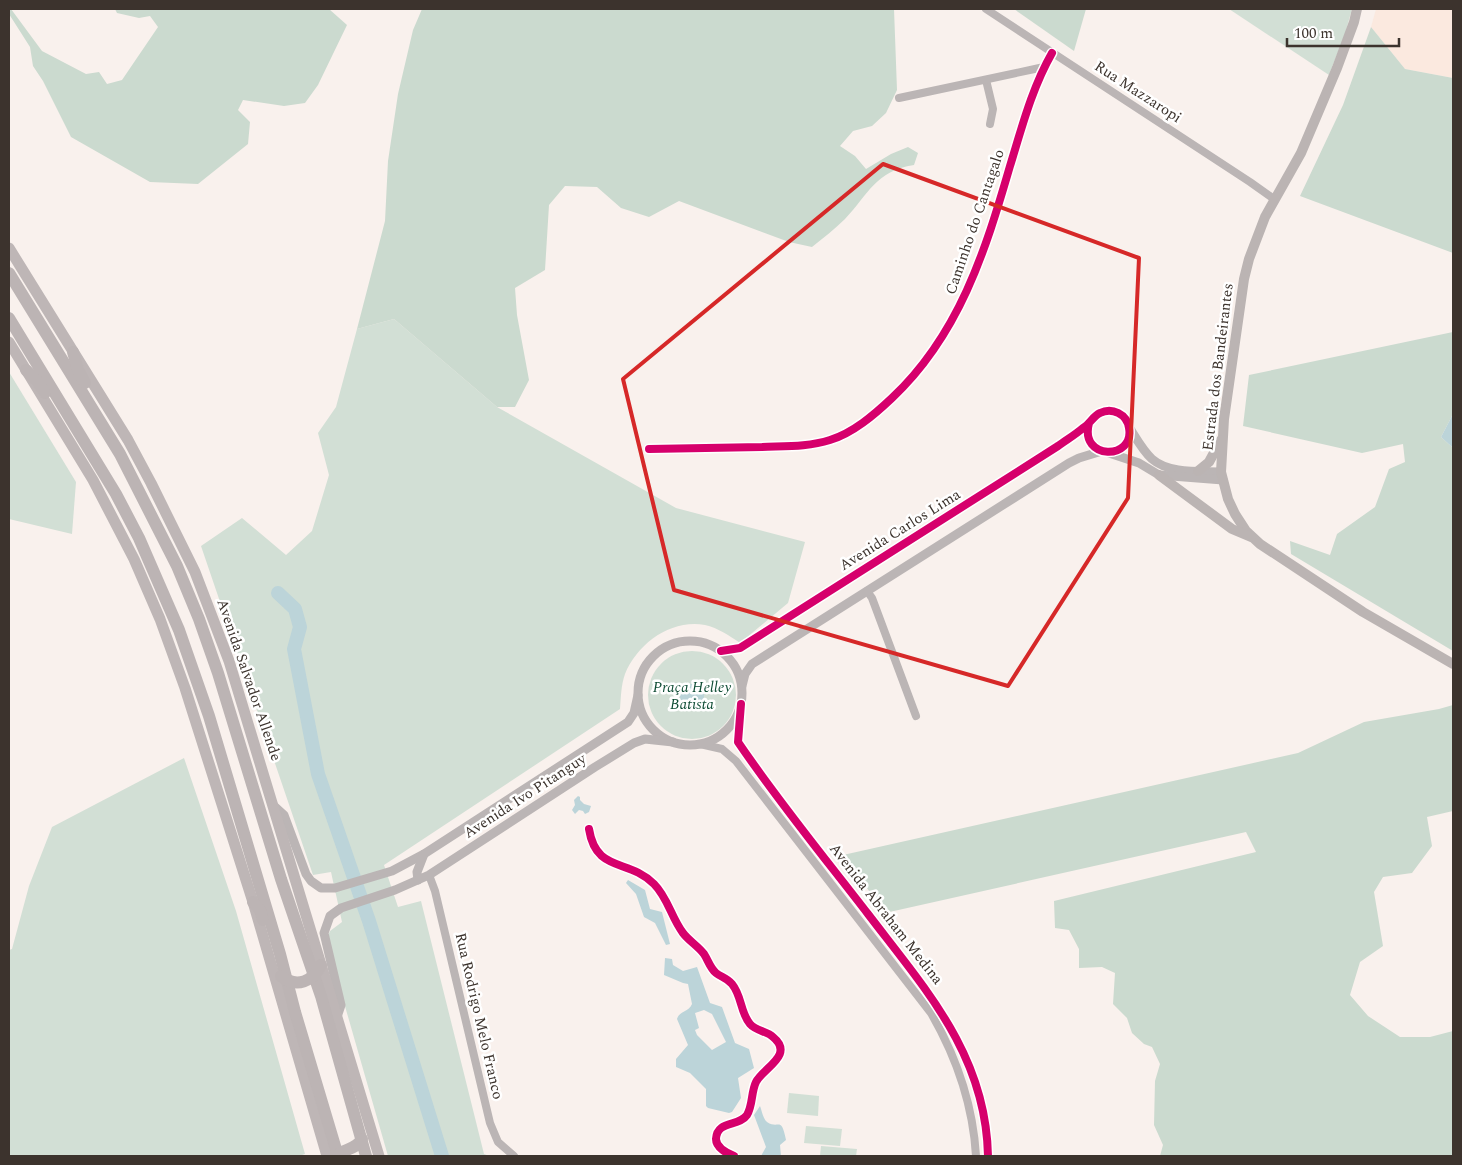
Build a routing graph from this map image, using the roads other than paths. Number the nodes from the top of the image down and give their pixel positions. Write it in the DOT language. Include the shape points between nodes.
graph roads {
  1 [pos="986,9"];
  2 [pos="1357,9"];
  3 [pos="1052,53"];
  4 [pos="1044,67"];
  5 [pos="986,80"];
  6 [pos="899,98"];
  7 [pos="990,124"];
  8 [pos="1274,199"];
  9 [pos="9,248"];
  10 [pos="9,274"];
  11 [pos="9,318"];
  12 [pos="9,342"];
  13 [pos="73,352"];
  14 [pos="26,370"];
  15 [pos="1090,423"];
  16 [pos="1129,427"];
  17 [pos="1223,437"];
  18 [pos="649,449"];
  19 [pos="1106,452"];
  20 [pos="120,454"];
  21 [pos="1198,471"];
  22 [pos="1159,475"];
  23 [pos="1222,476"];
  24 [pos="116,494"];
  25 [pos="1253,537"];
  26 [pos="867,591"];
  27 [pos="721,651"];
  28 [pos="1453,664"];
  29 [pos="742,686"];
  30 [pos="638,696"];
  31 [pos="741,704"];
  32 [pos="916,716"];
  33 [pos="672,742"];
  34 [pos="700,744"];
  35 [pos="273,805"];
  36 [pos="424,854"];
  37 [pos="429,875"];
  38 [pos="418,880"];
  39 [pos="253,902"];
  40 [pos="318,970"];
  41 [pos="287,981"];
  42 [pos="337,1017"];
  43 [pos="362,1139"];
  44 [pos="341,1156"];
  45 [pos="367,1156"];
  46 [pos="379,1156"];
  47 [pos="514,1156"];
  48 [pos="976,1156"];
  49 [pos="988,1156"];
  1 -- 3 [label="street, Rua Mazzaropi"];
  2 -- 8 [label="main road, Estrada dos Bandeirantes" via="1327,94 1301,153"];
  3 -- 4 [label="street, Caminho do Cantagalo"];
  3 -- 8 [label="street, Rua Mazzaropi"];
  4 -- 5 [label="street"];
  4 -- 18 [label="street, Caminho do Cantagalo" via="1026,111 967,292 943,336 904,387 848,433 830,440 798,446"];
  5 -- 6 [label="street"];
  5 -- 7 [label="street" via="993,109"];
  8 -- 17 [label="main road, Estrada dos Bandeirantes" via="1244,279"];
  9 -- 13 [label="main road, Avenida Salvador Allende"];
  10 -- 20 [label="highway, Avenida Salvador Allende"];
  11 -- 24 [label="highway"];
  12 -- 14 [label="main road"];
  13 -- 20 [label="highway" via="78,370 120,447"];
  13 -- 35 [label="main road, Avenida Salvador Allende" via="128,440 195,572 229,662"];
  14 -- 24 [label="highway" via="37,380 108,489"];
  14 -- 39 [label="main road" via="108,508 157,611"];
  15 -- 16 [label="street, Avenida Carlos Lima" via="1096,415 1109,410 1122,415"];
  15 -- 19 [label="street" via="1090,441"];
  15 -- 27 [label="street, Avenida Carlos Lima" via="740,648"];
  16 -- 19 [label="street" via="1130,434 1124,446"];
  16 -- 21 [label="street, Avenida Carlos Lima" via="1154,461 1164,467"];
  17 -- 21 [label="main road" via="1208,462"];
  17 -- 23 [label="main road, Estrada dos Bandeirantes"];
  19 -- 22 [label="street" via="1139,463"];
  19 -- 26 [label="street" via="1069,463"];
  20 -- 40 [label="highway, Avenida Salvador Allende" via="177,566 199,619 281,879"];
  21 -- 23 [label="street, Avenida Carlos Lima"];
  22 -- 23 [label="street"];
  22 -- 25 [label="main road" via="1232,529"];
  23 -- 25 [label="main road, Estrada dos Bandeirantes" via="1234,514"];
  24 -- 41 [label="highway" via="156,574 190,660"];
  25 -- 28 [label="main road, Estrada dos Bandeirantes" via="1363,612"];
  26 -- 29 [label="street" via="752,664"];
  26 -- 32 [label="street"];
  27 -- 29 [label="street" via="731,661"];
  27 -- 30 [label="street" via="694,641 666,647 645,668"];
  29 -- 31 [label="street"];
  30 -- 33 [label="street" via="645,720 661,737"];
  30 -- 36 [label="street, Avenida Ivo Pitanguy" via="628,722"];
  31 -- 34 [label="street" via="728,729 719,737"];
  31 -- 49 [label="street, Avenida Abraham Medina" via="738,742 933,998 952,1029 976,1088"];
  33 -- 34 [label="street"];
  33 -- 37 [label="street, Avenida Ivo Pitanguy" via="646,739 634,743"];
  34 -- 48 [label="street, Avenida Abraham Medina" via="722,749 736,761 931,1013 946,1040 965,1088"];
  35 -- 36 [label="street, Avenida Ivo Pitanguy" via="284,815 306,874 320,888 332,889 392,871"];
  35 -- 40 [label="main road, Avenida Salvador Allende"];
  36 -- 38 [label="street" via="417,872"];
  37 -- 38 [label="street, Avenida Ivo Pitanguy"];
  37 -- 47 [label="street, Rua Rodrigo Melo Franco" via="490,1123 498,1142"];
  38 -- 42 [label="street, Avenida Ivo Pitanguy" via="338,910 328,920 324,933 340,1005"];
  39 -- 41 [label="highway" via="260,910 278,973"];
  39 -- 44 [label="main road"];
  40 -- 41 [label="highway" via="309,980 300,983"];
  40 -- 42 [label="main road, Avenida Salvador Allende"];
  40 -- 43 [label="highway, Avenida Salvador Allende"];
  41 -- 44 [label="highway"];
  42 -- 46 [label="main road, Avenida Salvador Allende"];
  43 -- 44 [label="highway" via="358,1145 343,1151"];
  43 -- 45 [label="highway, Avenida Salvador Allende"];
  44 -- 45 [label="highway"];
}
